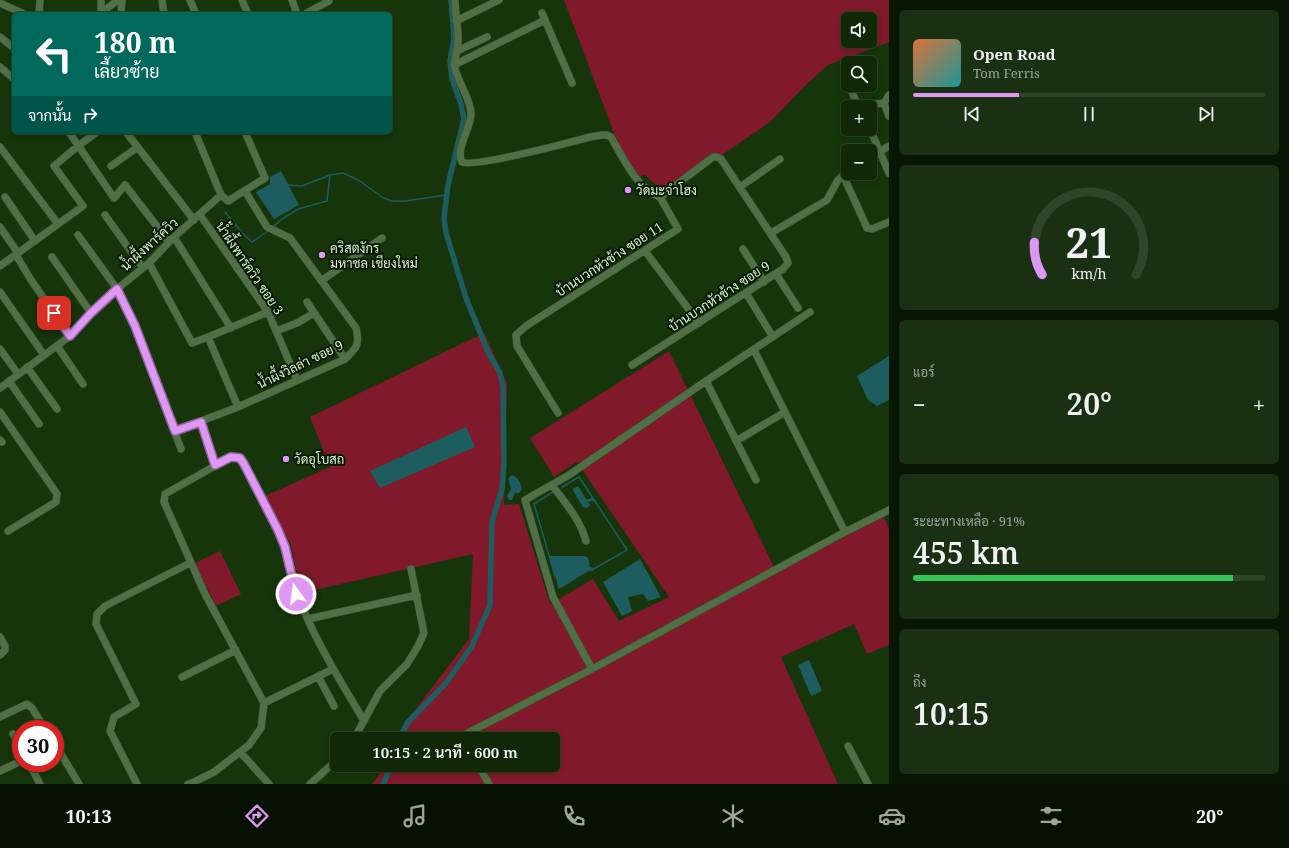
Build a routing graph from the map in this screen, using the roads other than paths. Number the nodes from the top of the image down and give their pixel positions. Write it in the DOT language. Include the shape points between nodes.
graph roads {
  1 [pos="40,0"];
  2 [pos="101,0"];
  3 [pos="118,0"];
  4 [pos="122,0"];
  5 [pos="162,0"];
  6 [pos="190,0"];
  7 [pos="242,0"];
  8 [pos="292,0"];
  9 [pos="455,0"];
  10 [pos="499,0"];
  11 [pos="329,1"];
  12 [pos="0,3"];
  13 [pos="20,12"];
  14 [pos="38,12"];
  15 [pos="101,12"];
  16 [pos="102,12"];
  17 [pos="121,12"];
  18 [pos="164,12"];
  19 [pos="195,12"];
  20 [pos="247,12"];
  21 [pos="296,12"];
  22 [pos="309,12"];
  23 [pos="542,13"];
  24 [pos="545,20"];
  25 [pos="456,21"];
  26 [pos="0,37"];
  27 [pos="488,37"];
  28 [pos="12,46"];
  29 [pos="457,51"];
  30 [pos="454,65"];
  31 [pos="0,67"];
  32 [pos="12,77"];
  33 [pos="572,83"];
  34 [pos="889,96"];
  35 [pos="884,103"];
  36 [pos="877,104"];
  37 [pos="889,116"];
  38 [pos="70,134"];
  39 [pos="94,134"];
  40 [pos="128,134"];
  41 [pos="196,134"];
  42 [pos="246,134"];
  43 [pos="873,136"];
  44 [pos="78,146"];
  45 [pos="889,146"];
  46 [pos="0,147"];
  47 [pos="138,147"];
  48 [pos="879,152"];
  49 [pos="780,159"];
  50 [pos="111,166"];
  51 [pos="889,173"];
  52 [pos="841,177"];
  53 [pos="848,180"];
  54 [pos="740,187"];
  55 [pos="244,191"];
  56 [pos="221,195"];
  57 [pos="5,197"];
  58 [pos="660,197"];
  59 [pos="105,215"];
  60 [pos="200,215"];
  61 [pos="194,220"];
  62 [pos="889,222"];
  63 [pos="58,224"];
  64 [pos="0,227"];
  65 [pos="771,233"];
  66 [pos="78,235"];
  67 [pos="382,238"];
  68 [pos="171,240"];
  69 [pos="35,241"];
  70 [pos="742,249"];
  71 [pos="645,251"];
  72 [pos="17,254"];
  73 [pos="52,257"];
  74 [pos="146,265"];
  75 [pos="0,266"];
  76 [pos="776,274"];
  77 [pos="321,281"];
  78 [pos="764,282"];
  79 [pos="117,289"];
  80 [pos="0,292"];
  81 [pos="746,293"];
  82 [pos="307,302"];
  83 [pos="798,308"];
  84 [pos="268,312"];
  85 [pos="810,312"];
  86 [pos="91,313"];
  87 [pos="314,313"];
  88 [pos="699,324"];
  89 [pos="231,328"];
  90 [pos="276,331"];
  91 [pos="70,336"];
  92 [pos="208,337"];
  93 [pos="773,337"];
  94 [pos="57,346"];
  95 [pos="0,349"];
  96 [pos="754,350"];
  97 [pos="44,355"];
  98 [pos="345,359"];
  99 [pos="632,365"];
  100 [pos="27,367"];
  101 [pos="18,374"];
  102 [pos="297,380"];
  103 [pos="9,381"];
  104 [pos="706,381"];
  105 [pos="83,384"];
  106 [pos="0,388"];
  107 [pos="238,407"];
  108 [pos="57,409"];
  109 [pos="785,412"];
  110 [pos="558,413"];
  111 [pos="2,418"];
  112 [pos="201,422"];
  113 [pos="39,424"];
  114 [pos="175,431"];
  115 [pos="736,441"];
  116 [pos="181,449"];
  117 [pos="215,465"];
  118 [pos="756,480"];
  119 [pos="552,485"];
  120 [pos="889,510"];
  121 [pos="8,531"];
  122 [pos="845,532"];
  123 [pos="586,541"];
  124 [pos="190,563"];
  125 [pos="411,569"];
  126 [pos="417,596"];
  127 [pos="308,619"];
  128 [pos="0,637"];
  129 [pos="236,650"];
  130 [pos="0,655"];
  131 [pos="333,669"];
  132 [pos="592,669"];
  133 [pos="318,676"];
  134 [pos="182,677"];
  135 [pos="264,703"];
  136 [pos="334,706"];
  137 [pos="0,717"];
  138 [pos="39,720"];
  139 [pos="364,721"];
  140 [pos="358,732"];
  141 [pos="472,732"];
  142 [pos="848,746"];
  143 [pos="240,752"];
  144 [pos="64,758"];
  145 [pos="12,765"];
  146 [pos="330,766"];
  147 [pos="0,771"];
  148 [pos="34,772"];
  149 [pos="482,772"];
  150 [pos="40,784"];
  151 [pos="80,784"];
  152 [pos="137,784"];
  153 [pos="188,784"];
  154 [pos="268,784"];
  155 [pos="310,784"];
  156 [pos="488,784"];
  157 [pos="868,784"];
  1 -- 14 [label="street"];
  2 -- 15 [label="street"];
  3 -- 16 [label="street"];
  4 -- 17 [label="street"];
  5 -- 18 [label="street"];
  6 -- 19 [label="street"];
  7 -- 20 [label="street"];
  8 -- 21 [label="street"];
  9 -- 25 [label="street"];
  10 -- 25 [label="street"];
  11 -- 22 [label="street"];
  12 -- 13 [label="street"];
  23 -- 24 [label="street"];
  24 -- 30 [label="street"];
  24 -- 33 [label="street"];
  25 -- 29 [label="street"];
  26 -- 28 [label="street"];
  27 -- 29 [label="street"];
  29 -- 30 [label="street"];
  30 -- 58 [label="street" via="471,114 470,125 462,146 462,162 466,164 487,161 607,135 611,137 634,177"];
  31 -- 32 [label="street"];
  34 -- 35 [label="street"];
  35 -- 36 [label="street"];
  35 -- 37 [label="street"];
  38 -- 44 [label="street"];
  39 -- 44 [label="street"];
  40 -- 47 [label="street"];
  41 -- 56 [label="street"];
  42 -- 55 [label="street" via="264,178"];
  43 -- 48 [label="street"];
  44 -- 63 [label="street" via="54,166 83,206"];
  44 -- 68 [label="street" via="114,198 126,185"];
  45 -- 48 [label="street"];
  46 -- 63 [label="street"];
  47 -- 50 [label="street"];
  47 -- 61 [label="street"];
  48 -- 51 [label="street"];
  49 -- 54 [label="street"];
  52 -- 65 [label="street" via="827,200"];
  53 -- 62 [label="street" via="867,228 872,229"];
  54 -- 58 [label="street" via="721,159 715,156"];
  54 -- 65 [label="street"];
  55 -- 56 [label="street" via="228,201"];
  55 -- 77 [label="street, น้ำผึ้งวิลล่า ซอย 9" via="267,227 290,238"];
  56 -- 60 [label="street, น้ำผึ้งพาร์ควิว"];
  57 -- 69 [label="street"];
  58 -- 71 [label="street, บ้านบวกหัวช้าง ซอย 11" via="678,229"];
  59 -- 74 [label="street"];
  60 -- 61 [label="street, น้ำผึ้งพาร์ควิว"];
  60 -- 84 [label="street, น้ำผึ้งพาร์ควิว ซอย 3"];
  61 -- 68 [label="street, น้ำผึ้งพาร์ควิว"];
  63 -- 69 [label="street"];
  64 -- 72 [label="street"];
  65 -- 76 [label="street, บ้านบวกหัวช้าง ซอย 9" via="788,263"];
  66 -- 79 [label="street"];
  67 -- 77 [label="street"];
  68 -- 74 [label="street, น้ำผึ้งพาร์ควิว"];
  68 -- 89 [label="street"];
  69 -- 72 [label="street"];
  70 -- 78 [label="street"];
  71 -- 88 [label="street"];
  71 -- 110 [label="street, บ้านบวกหัวช้าง ซอย 11" via="526,326 516,335 517,346"];
  72 -- 75 [label="street"];
  72 -- 91 [label="street" via="31,280"];
  73 -- 86 [label="street"];
  74 -- 79 [label="street, น้ำผึ้งพาร์ควิว"];
  74 -- 92 [label="street" via="192,342"];
  76 -- 78 [label="street, บ้านบวกหัวช้าง ซอย 9"];
  76 -- 83 [label="street"];
  77 -- 98 [label="street, น้ำผึ้งวิลล่า ซอย 9" via="356,328 358,340 355,350"];
  78 -- 81 [label="street, บ้านบวกหัวช้าง ซอย 9"];
  79 -- 86 [label="street, น้ำผึ้งพาร์ควิว"];
  79 -- 114 [label="street" via="135,326"];
  80 -- 97 [label="street"];
  81 -- 88 [label="street, บ้านบวกหัวช้าง ซอย 9"];
  81 -- 93 [label="street"];
  82 -- 87 [label="street"];
  84 -- 89 [label="street"];
  84 -- 90 [label="street, น้ำผึ้งพาร์ควิว ซอย 3"];
  85 -- 93 [label="street"];
  86 -- 91 [label="street, น้ำผึ้งพาร์ควิว"];
  87 -- 90 [label="street"];
  87 -- 98 [label="street"];
  88 -- 99 [label="street, บ้านบวกหัวช้าง ซอย 9"];
  89 -- 92 [label="street"];
  90 -- 102 [label="street, น้ำผึ้งพาร์ควิว ซอย 3"];
  91 -- 94 [label="street, น้ำผึ้งพาร์ควิว"];
  92 -- 107 [label="street"];
  93 -- 96 [label="street"];
  94 -- 97 [label="street, น้ำผึ้งพาร์ควิว"];
  94 -- 105 [label="street"];
  95 -- 101 [label="street"];
  96 -- 104 [label="street"];
  96 -- 109 [label="street"];
  97 -- 100 [label="street, น้ำผึ้งพาร์ควิว"];
  98 -- 102 [label="street, น้ำผึ้งวิลล่า ซอย 9"];
  100 -- 101 [label="street, น้ำผึ้งพาร์ควิว"];
  100 -- 108 [label="street"];
  101 -- 103 [label="street, น้ำผึ้งพาร์ควิว"];
  102 -- 107 [label="street, น้ำผึ้งวิลล่า ซอย 9"];
  103 -- 106 [label="street, น้ำผึ้งพาร์ควิว"];
  103 -- 113 [label="street"];
  104 -- 115 [label="street"];
  104 -- 119 [label="street"];
  107 -- 112 [label="street, น้ำผึ้งวิลล่า ซอย 9"];
  109 -- 115 [label="street"];
  109 -- 122 [label="street"];
  111 -- 121 [label="street" via="57,494 56,502"];
  112 -- 114 [label="street, น้ำผึ้งวิลล่า ซอย 9"];
  112 -- 117 [label="street"];
  114 -- 116 [label="street"];
  115 -- 118 [label="street"];
  117 -- 124 [label="street" via="165,494 164,502"];
  117 -- 127 [label="street" via="231,457 240,458 244,464 278,530 285,547 292,581"];
  119 -- 123 [label="street" via="578,520"];
  119 -- 132 [label="street" via="525,500 553,597"];
  120 -- 122 [label="street"];
  122 -- 132 [label="street"];
  124 -- 129 [label="street"];
  124 -- 152 [label="street" via="105,606 97,614 96,624 136,704 114,717 110,731"];
  125 -- 126 [label="street"];
  126 -- 127 [label="street"];
  126 -- 139 [label="street" via="424,633 406,664 380,692"];
  127 -- 131 [label="street"];
  128 -- 130 [label="street" via="5,646"];
  129 -- 134 [label="street"];
  129 -- 135 [label="street"];
  131 -- 133 [label="street"];
  131 -- 139 [label="street"];
  132 -- 141 [label="street"];
  133 -- 135 [label="street"];
  133 -- 136 [label="street"];
  135 -- 143 [label="street" via="260,728 249,745"];
  137 -- 138 [label="street" via="28,704"];
  139 -- 140 [label="street"];
  142 -- 157 [label="street"];
  143 -- 153 [label="street" via="214,772"];
  143 -- 154 [label="street"];
  144 -- 151 [label="street"];
  145 -- 147 [label="street"];
  146 -- 155 [label="street"];
  148 -- 150 [label="street"];
  149 -- 156 [label="street"];
}
